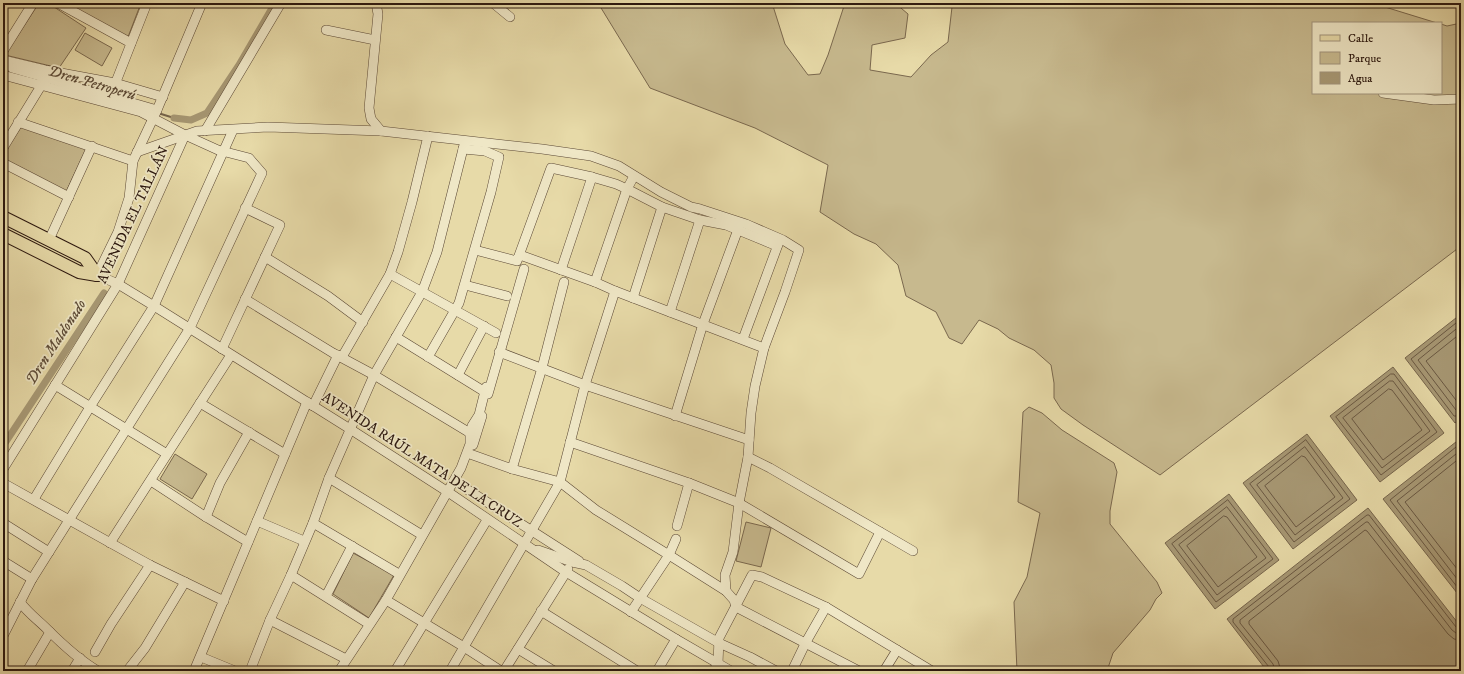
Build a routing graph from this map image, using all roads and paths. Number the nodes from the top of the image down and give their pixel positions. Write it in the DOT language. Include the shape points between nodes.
graph roads {
  1 [pos="33,3"];
  2 [pos="58,3"];
  3 [pos="146,3"];
  4 [pos="202,3"];
  5 [pos="281,3"];
  6 [pos="376,3"];
  7 [pos="493,3"];
  8 [pos="510,17"];
  9 [pos="326,30"];
  10 [pos="376,40"];
  11 [pos="131,43"];
  12 [pos="3,51"];
  13 [pos="3,60"];
  14 [pos="3,66"];
  15 [pos="3,75"];
  16 [pos="43,82"];
  17 [pos="115,83"];
  18 [pos="1390,94"];
  19 [pos="110,97"];
  20 [pos="163,97"];
  21 [pos="1461,100"];
  22 [pos="370,108"];
  23 [pos="155,114"];
  24 [pos="18,122"];
  25 [pos="233,130"];
  26 [pos="366,130"];
  27 [pos="205,131"];
  28 [pos="381,131"];
  29 [pos="185,135"];
  30 [pos="428,136"];
  31 [pos="464,145"];
  32 [pos="92,146"];
  33 [pos="3,148"];
  34 [pos="224,151"];
  35 [pos="137,152"];
  36 [pos="133,161"];
  37 [pos="3,163"];
  38 [pos="634,176"];
  39 [pos="592,177"];
  40 [pos="628,188"];
  41 [pos="69,197"];
  42 [pos="662,207"];
  43 [pos="245,208"];
  44 [pos="3,217"];
  45 [pos="700,220"];
  46 [pos="739,226"];
  47 [pos="3,234"];
  48 [pos="49,240"];
  49 [pos="778,242"];
  50 [pos="475,250"];
  51 [pos="520,255"];
  52 [pos="265,257"];
  53 [pos="524,270"];
  54 [pos="561,270"];
  55 [pos="390,274"];
  56 [pos="97,275"];
  57 [pos="564,282"];
  58 [pos="595,282"];
  59 [pos="118,284"];
  60 [pos="465,285"];
  61 [pos="615,291"];
  62 [pos="422,292"];
  63 [pos="507,296"];
  64 [pos="632,298"];
  65 [pos="245,299"];
  66 [pos="154,306"];
  67 [pos="456,310"];
  68 [pos="670,312"];
  69 [pos="363,322"];
  70 [pos="703,324"];
  71 [pos="484,326"];
  72 [pos="190,328"];
  73 [pos="496,332"];
  74 [pos="396,337"];
  75 [pos="743,339"];
  76 [pos="764,348"];
  77 [pos="222,349"];
  78 [pos="499,352"];
  79 [pos="231,355"];
  80 [pos="340,356"];
  81 [pos="428,357"];
  82 [pos="542,368"];
  83 [pos="374,375"];
  84 [pos="458,375"];
  85 [pos="56,385"];
  86 [pos="586,385"];
  87 [pos="200,403"];
  88 [pos="310,404"];
  89 [pos="90,407"];
  90 [pos="675,416"];
  91 [pos="126,429"];
  92 [pos="350,429"];
  93 [pos="249,432"];
  94 [pos="470,433"];
  95 [pos="749,440"];
  96 [pos="570,442"];
  97 [pos="167,454"];
  98 [pos="286,454"];
  99 [pos="470,454"];
  100 [pos="748,457"];
  101 [pos="461,468"];
  102 [pos="3,469"];
  103 [pos="512,469"];
  104 [pos="329,478"];
  105 [pos="150,481"];
  106 [pos="454,481"];
  107 [pos="3,482"];
  108 [pos="560,482"];
  109 [pos="689,483"];
  110 [pos="448,492"];
  111 [pos="34,499"];
  112 [pos="739,502"];
  113 [pos="206,517"];
  114 [pos="68,520"];
  115 [pos="487,520"];
  116 [pos="257,521"];
  117 [pos="3,523"];
  118 [pos="313,523"];
  119 [pos="677,526"];
  120 [pos="532,530"];
  121 [pos="880,532"];
  122 [pos="422,535"];
  123 [pos="676,539"];
  124 [pos="304,541"];
  125 [pos="248,542"];
  126 [pos="110,543"];
  127 [pos="523,544"];
  128 [pos="352,546"];
  129 [pos="913,551"];
  130 [pos="49,552"];
  131 [pos="669,555"];
  132 [pos="3,561"];
  133 [pos="572,562"];
  134 [pos="150,565"];
  135 [pos="586,565"];
  136 [pos="566,572"];
  137 [pos="399,574"];
  138 [pos="291,575"];
  139 [pos="32,579"];
  140 [pos="185,582"];
  141 [pos="726,591"];
  142 [pos="326,596"];
  143 [pos="640,598"];
  144 [pos="386,600"];
  145 [pos="224,601"];
  146 [pos="20,602"];
  147 [pos="736,607"];
  148 [pos="826,607"];
  149 [pos="541,611"];
  150 [pos="631,612"];
  151 [pos="270,620"];
  152 [pos="423,623"];
  153 [pos="370,624"];
  154 [pos="50,632"];
  155 [pos="3,636"];
  156 [pos="676,639"];
  157 [pos="806,642"];
  158 [pos="718,643"];
  159 [pos="464,647"];
  160 [pos="518,649"];
  161 [pos="896,650"];
  162 [pos="95,652"];
  163 [pos="201,657"];
  164 [pos="80,658"];
  165 [pos="346,659"];
  166 [pos="716,667"];
  167 [pos="771,670"];
  168 [pos="928,670"];
  169 [pos="27,671"];
  170 [pos="72,671"];
  171 [pos="98,671"];
  172 [pos="127,671"];
  173 [pos="194,671"];
  174 [pos="235,671"];
  175 [pos="250,671"];
  176 [pos="339,671"];
  177 [pos="395,671"];
  178 [pos="450,671"];
  179 [pos="501,671"];
  180 [pos="504,671"];
  181 [pos="554,671"];
  182 [pos="637,671"];
  183 [pos="657,671"];
  184 [pos="731,671"];
  185 [pos="792,671"];
  186 [pos="859,671"];
  187 [pos="884,671"];
  1 -- 12 [label="street"];
  2 -- 11 [label="street"];
  3 -- 11 [label="street"];
  4 -- 20 [label="street"];
  5 -- 27 [label="street"];
  6 -- 10 [label="street"];
  7 -- 8 [label="street"];
  9 -- 10 [label="street"];
  10 -- 22 [label="street"];
  11 -- 17 [label="street"];
  13 -- 17 [label="street"];
  14 -- 16 [label="street"];
  15 -- 16 [label="street"];
  16 -- 19 [label="street"];
  16 -- 23 [label="street"];
  16 -- 24 [label="street"];
  17 -- 19 [label="street"];
  17 -- 20 [label="street"];
  18 -- 21 [label="street" via="1434,100"];
  19 -- 23 [label="street"];
  20 -- 23 [label="street"];
  22 -- 26 [label="street"];
  22 -- 28 [label="street" via="371,119"];
  23 -- 29 [label="street"];
  23 -- 35 [label="street"];
  24 -- 32 [label="street"];
  24 -- 33 [label="street"];
  25 -- 26 [label="street" via="268,127"];
  25 -- 27 [label="street"];
  25 -- 34 [label="street"];
  26 -- 28 [label="street"];
  27 -- 29 [label="street"];
  28 -- 30 [label="street"];
  29 -- 34 [label="street"];
  29 -- 35 [label="street"];
  29 -- 59 [label="street, AVENIDA EL TALLÁN"];
  30 -- 31 [label="street"];
  30 -- 55 [label="street" via="412,202"];
  31 -- 38 [label="street" via="542,149 591,156 618,166"];
  31 -- 50 [label="street" via="499,157"];
  31 -- 62 [label="street" via="437,252"];
  32 -- 36 [label="street"];
  32 -- 41 [label="street"];
  34 -- 43 [label="street" via="248,158 262,173"];
  34 -- 66 [label="street"];
  35 -- 36 [label="street"];
  36 -- 56 [label="street" via="129,198 118,232"];
  37 -- 41 [label="street"];
  38 -- 40 [label="street"];
  38 -- 46 [label="street" via="691,207"];
  39 -- 40 [label="street"];
  39 -- 51 [label="street" via="552,168"];
  39 -- 54 [label="street"];
  40 -- 42 [label="street"];
  40 -- 58 [label="street"];
  41 -- 48 [label="street"];
  42 -- 45 [label="street"];
  42 -- 64 [label="street"];
  43 -- 52 [label="street" via="280,225"];
  43 -- 72 [label="street"];
  44 -- 48 [label="main road"];
  45 -- 46 [label="street"];
  45 -- 68 [label="street"];
  46 -- 49 [label="street"];
  46 -- 70 [label="street"];
  47 -- 56 [label="main road, AVENIDA RAÚL MATA DE LA CRUZ" via="79,272"];
  48 -- 56 [label="main road" via="85,258"];
  49 -- 75 [label="street"];
  49 -- 76 [label="street" via="799,250"];
  50 -- 51 [label="street" via="515,261"];
  50 -- 60 [label="street"];
  51 -- 54 [label="street"];
  52 -- 65 [label="street"];
  52 -- 69 [label="street" via="328,296"];
  53 -- 78 [label="street"];
  54 -- 58 [label="street"];
  55 -- 62 [label="street"];
  55 -- 69 [label="street"];
  56 -- 59 [label="street, AVENIDA RAÚL MATA DE LA CRUZ"];
  57 -- 82 [label="street"];
  58 -- 61 [label="street"];
  59 -- 66 [label="street, AVENIDA RAÚL MATA DE LA CRUZ"];
  59 -- 85 [label="street, AVENIDA EL TALLÁN"];
  60 -- 63 [label="street"];
  60 -- 67 [label="street"];
  61 -- 64 [label="street"];
  61 -- 86 [label="street"];
  62 -- 67 [label="street"];
  62 -- 74 [label="street"];
  64 -- 68 [label="street"];
  65 -- 77 [label="street"];
  65 -- 80 [label="street"];
  66 -- 72 [label="street, AVENIDA RAÚL MATA DE LA CRUZ"];
  66 -- 89 [label="street"];
  67 -- 71 [label="street"];
  67 -- 81 [label="street"];
  68 -- 70 [label="street"];
  69 -- 80 [label="street"];
  70 -- 75 [label="street"];
  70 -- 90 [label="street"];
  71 -- 73 [label="street"];
  71 -- 84 [label="street"];
  72 -- 77 [label="street, AVENIDA RAÚL MATA DE LA CRUZ"];
  72 -- 91 [label="street"];
  74 -- 81 [label="street"];
  74 -- 83 [label="street"];
  75 -- 76 [label="street"];
  76 -- 95 [label="street" via="754,392"];
  77 -- 79 [label="street, AVENIDA RAÚL MATA DE LA CRUZ"];
  78 -- 82 [label="street"];
  78 -- 99 [label="street"];
  79 -- 87 [label="street"];
  79 -- 88 [label="street, AVENIDA RAÚL MATA DE LA CRUZ"];
  80 -- 83 [label="street"];
  80 -- 88 [label="street"];
  81 -- 84 [label="street"];
  82 -- 86 [label="street"];
  82 -- 103 [label="street"];
  83 -- 92 [label="street"];
  83 -- 94 [label="street"];
  84 -- 94 [label="street" via="485,390 479,415"];
  85 -- 89 [label="street"];
  85 -- 102 [label="street, AVENIDA EL TALLÁN"];
  86 -- 90 [label="street"];
  86 -- 96 [label="street"];
  87 -- 93 [label="street"];
  87 -- 97 [label="street"];
  88 -- 92 [label="street, AVENIDA RAÚL MATA DE LA CRUZ"];
  88 -- 98 [label="street"];
  89 -- 91 [label="street"];
  89 -- 111 [label="street"];
  90 -- 95 [label="street"];
  91 -- 97 [label="street"];
  91 -- 114 [label="street"];
  92 -- 104 [label="street"];
  92 -- 110 [label="street, AVENIDA RAÚL MATA DE LA CRUZ"];
  93 -- 98 [label="street"];
  93 -- 113 [label="street" via="220,483"];
  94 -- 101 [label="street" via="470,444"];
  95 -- 100 [label="street"];
  96 -- 108 [label="street"];
  96 -- 109 [label="street"];
  97 -- 105 [label="street"];
  98 -- 116 [label="street"];
  99 -- 101 [label="street"];
  99 -- 103 [label="street"];
  100 -- 112 [label="street"];
  100 -- 121 [label="street"];
  101 -- 106 [label="street"];
  103 -- 108 [label="street"];
  104 -- 118 [label="street"];
  104 -- 122 [label="street"];
  105 -- 113 [label="street"];
  105 -- 126 [label="street"];
  106 -- 110 [label="street"];
  106 -- 120 [label="street"];
  107 -- 111 [label="street"];
  108 -- 120 [label="street"];
  108 -- 131 [label="street" via="596,510"];
  109 -- 112 [label="street"];
  109 -- 119 [label="street"];
  110 -- 115 [label="street, AVENIDA RAÚL MATA DE LA CRUZ"];
  110 -- 122 [label="street"];
  111 -- 114 [label="street"];
  112 -- 121 [label="street" via="859,574"];
  112 -- 141 [label="street" via="733,552 725,576"];
  113 -- 125 [label="street"];
  114 -- 126 [label="street"];
  114 -- 130 [label="street"];
  115 -- 127 [label="street, AVENIDA RAÚL MATA DE LA CRUZ"];
  115 -- 152 [label="street"];
  116 -- 124 [label="street"];
  116 -- 125 [label="street"];
  117 -- 130 [label="street"];
  118 -- 124 [label="street"];
  118 -- 128 [label="street"];
  120 -- 127 [label="street"];
  120 -- 135 [label="street"];
  121 -- 129 [label="street"];
  122 -- 137 [label="street"];
  123 -- 131 [label="street"];
  124 -- 138 [label="street"];
  125 -- 145 [label="street"];
  126 -- 134 [label="street"];
  127 -- 133 [label="street"];
  127 -- 136 [label="street, AVENIDA RAÚL MATA DE LA CRUZ"];
  127 -- 159 [label="street"];
  128 -- 137 [label="street"];
  128 -- 142 [label="street"];
  130 -- 139 [label="street"];
  131 -- 141 [label="street"];
  131 -- 143 [label="street"];
  132 -- 139 [label="street"];
  133 -- 135 [label="street"];
  133 -- 136 [label="street"];
  134 -- 140 [label="street"];
  134 -- 162 [label="street"];
  135 -- 143 [label="street"];
  136 -- 149 [label="street"];
  136 -- 150 [label="street, AVENIDA RAÚL MATA DE LA CRUZ"];
  137 -- 144 [label="street"];
  138 -- 142 [label="street"];
  138 -- 151 [label="street"];
  139 -- 146 [label="street"];
  140 -- 145 [label="street"];
  140 -- 172 [label="street" via="145,648"];
  141 -- 147 [label="street" via="734,600"];
  142 -- 153 [label="street"];
  143 -- 150 [label="street"];
  143 -- 158 [label="street"];
  144 -- 152 [label="street"];
  144 -- 153 [label="street"];
  145 -- 163 [label="street"];
  146 -- 154 [label="street" via="27,612"];
  146 -- 155 [label="street"];
  147 -- 148 [label="street" via="752,576 762,577"];
  147 -- 157 [label="street"];
  147 -- 158 [label="street"];
  148 -- 157 [label="street"];
  148 -- 161 [label="street"];
  149 -- 160 [label="street"];
  149 -- 182 [label="street"];
  150 -- 156 [label="street, AVENIDA RAÚL MATA DE LA CRUZ"];
  151 -- 165 [label="street"];
  151 -- 175 [label="street"];
  152 -- 159 [label="street"];
  152 -- 177 [label="street"];
  153 -- 165 [label="street"];
  154 -- 164 [label="street"];
  154 -- 169 [label="street"];
  156 -- 166 [label="street, AVENIDA RAÚL MATA DE LA CRUZ"];
  156 -- 183 [label="street"];
  157 -- 185 [label="street"];
  157 -- 186 [label="street"];
  158 -- 166 [label="street"];
  158 -- 167 [label="street" via="750,657"];
  159 -- 178 [label="street"];
  159 -- 179 [label="street"];
  160 -- 180 [label="street"];
  160 -- 181 [label="street"];
  161 -- 168 [label="street"];
  161 -- 187 [label="street"];
  163 -- 173 [label="street"];
  163 -- 174 [label="street"];
  164 -- 170 [label="street"];
  164 -- 171 [label="street"];
  165 -- 176 [label="street"];
  166 -- 184 [label="street, AVENIDA RAÚL MATA DE LA CRUZ"];
}
